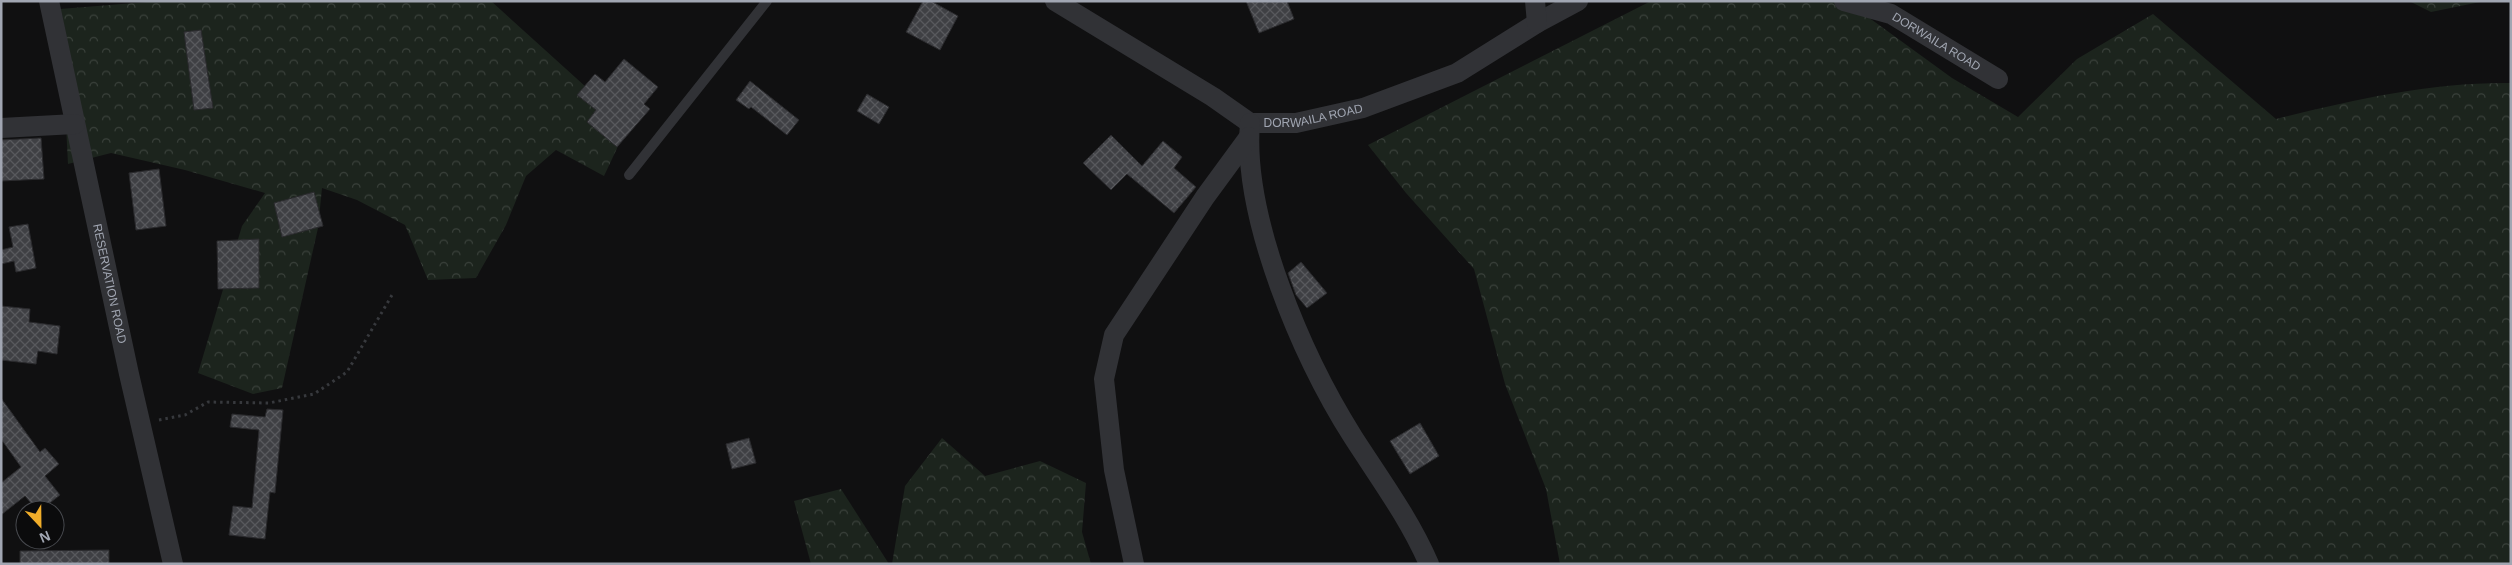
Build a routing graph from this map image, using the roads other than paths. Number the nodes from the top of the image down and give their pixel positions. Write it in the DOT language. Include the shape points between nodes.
graph roads {
  1 [pos="49,1"];
  2 [pos="767,1"];
  3 [pos="1055,1"];
  4 [pos="1534,1"];
  5 [pos="1578,1"];
  6 [pos="1844,1"];
  7 [pos="1537,22"];
  8 [pos="1998,78"];
  9 [pos="75,124"];
  10 [pos="1,128"];
  11 [pos="1249,130"];
  12 [pos="629,174"];
  13 [pos="173,564"];
  14 [pos="1134,564"];
  15 [pos="1429,564"];
  1 -- 9 [label="street, RESERVATION ROAD"];
  2 -- 12 [label="lane"];
  3 -- 11 [label="street, DORWAILA ROAD" via="1213,97"];
  4 -- 7 [label="street"];
  5 -- 7 [label="street, DORWAILA ROAD"];
  6 -- 8 [label="street, DORWAILA ROAD" via="1891,14"];
  7 -- 11 [label="street, DORWAILA ROAD" via="1457,73 1363,108"];
  9 -- 10 [label="street"];
  9 -- 13 [label="street, RESERVATION ROAD"];
  11 -- 14 [label="street" via="1114,336 1107,357 1104,379 1114,470"];
  11 -- 15 [label="street" via="1252,177 1264,235 1286,304 1320,380 1353,437 1393,494"];
}
